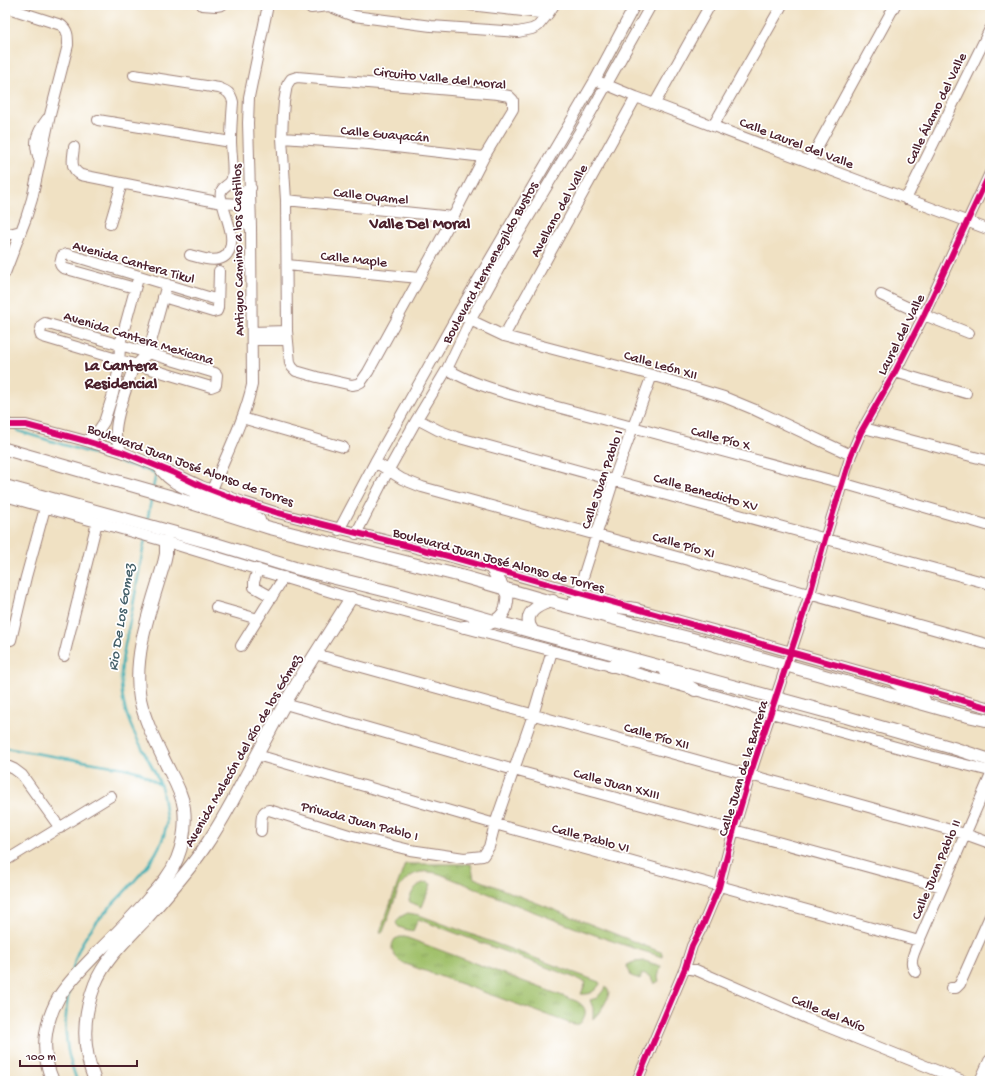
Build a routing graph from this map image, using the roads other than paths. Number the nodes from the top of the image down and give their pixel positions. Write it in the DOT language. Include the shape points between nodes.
graph roads {
  1 [pos="202,5"];
  2 [pos="222,5"];
  3 [pos="268,5"];
  4 [pos="357,5"];
  5 [pos="470,5"];
  6 [pos="554,5"];
  7 [pos="635,5"];
  8 [pos="651,5"];
  9 [pos="710,5"];
  10 [pos="782,5"];
  11 [pos="895,5"];
  12 [pos="5,6"];
  13 [pos="329,6"];
  14 [pos="311,8"];
  15 [pos="548,14"];
  16 [pos="354,16"];
  17 [pos="990,29"];
  18 [pos="134,75"];
  19 [pos="595,80"];
  20 [pos="606,86"];
  21 [pos="636,97"];
  22 [pos="655,104"];
  23 [pos="98,120"];
  24 [pos="713,126"];
  25 [pos="282,138"];
  26 [pos="231,142"];
  27 [pos="74,147"];
  28 [pos="484,157"];
  29 [pos="810,162"];
  30 [pos="990,173"];
  31 [pos="122,183"];
  32 [pos="250,188"];
  33 [pos="906,199"];
  34 [pos="286,200"];
  35 [pos="222,203"];
  36 [pos="242,204"];
  37 [pos="453,217"];
  38 [pos="966,222"];
  39 [pos="110,224"];
  40 [pos="251,227"];
  41 [pos="990,230"];
  42 [pos="21,231"];
  43 [pos="5,235"];
  44 [pos="190,255"];
  45 [pos="287,265"];
  46 [pos="219,270"];
  47 [pos="5,273"];
  48 [pos="139,276"];
  49 [pos="419,278"];
  50 [pos="167,284"];
  51 [pos="135,288"];
  52 [pos="881,295"];
  53 [pos="163,296"];
  54 [pos="218,300"];
  55 [pos="458,314"];
  56 [pos="924,315"];
  57 [pos="470,320"];
  58 [pos="969,333"];
  59 [pos="252,336"];
  60 [pos="287,336"];
  61 [pos="504,336"];
  62 [pos="120,344"];
  63 [pos="148,353"];
  64 [pos="118,359"];
  65 [pos="136,365"];
  66 [pos="447,369"];
  67 [pos="895,372"];
  68 [pos="652,375"];
  69 [pos="966,393"];
  70 [pos="242,418"];
  71 [pos="417,419"];
  72 [pos="9,425"];
  73 [pos="633,428"];
  74 [pos="864,428"];
  75 [pos="86,440"];
  76 [pos="343,447"];
  77 [pos="5,449"];
  78 [pos="122,452"];
  79 [pos="851,455"];
  80 [pos="990,461"];
  81 [pos="375,462"];
  82 [pos="159,466"];
  83 [pos="388,471"];
  84 [pos="614,479"];
  85 [pos="842,483"];
  86 [pos="5,486"];
  87 [pos="212,490"];
  88 [pos="5,496"];
  89 [pos="45,508"];
  90 [pos="97,522"];
  91 [pos="990,526"];
  92 [pos="134,527"];
  93 [pos="270,528"];
  94 [pos="339,530"];
  95 [pos="356,534"];
  96 [pos="596,534"];
  97 [pos="167,538"];
  98 [pos="825,539"];
  99 [pos="492,569"];
  100 [pos="258,570"];
  101 [pos="284,578"];
  102 [pos="990,584"];
  103 [pos="504,588"];
  104 [pos="578,593"];
  105 [pos="810,594"];
  106 [pos="272,597"];
  107 [pos="351,598"];
  108 [pos="551,602"];
  109 [pos="216,607"];
  110 [pos="636,609"];
  111 [pos="258,620"];
  112 [pos="494,621"];
  113 [pos="464,627"];
  114 [pos="533,632"];
  115 [pos="11,640"];
  116 [pos="990,645"];
  117 [pos="241,646"];
  118 [pos="552,651"];
  119 [pos="791,652"];
  120 [pos="315,654"];
  121 [pos="64,656"];
  122 [pos="642,662"];
  123 [pos="787,665"];
  124 [pos="611,666"];
  125 [pos="657,666"];
  126 [pos="895,682"];
  127 [pos="696,690"];
  128 [pos="776,698"];
  129 [pos="285,704"];
  130 [pos="937,708"];
  131 [pos="990,708"];
  132 [pos="771,713"];
  133 [pos="533,715"];
  134 [pos="990,721"];
  135 [pos="257,755"];
  136 [pos="990,760"];
  137 [pos="5,765"];
  138 [pos="514,770"];
  139 [pos="990,771"];
  140 [pos="750,775"];
  141 [pos="990,777"];
  142 [pos="111,796"];
  143 [pos="495,824"];
  144 [pos="60,828"];
  145 [pos="734,829"];
  146 [pos="261,831"];
  147 [pos="965,834"];
  148 [pos="990,843"];
  149 [pos="5,861"];
  150 [pos="719,887"];
  151 [pos="942,887"];
  152 [pos="990,916"];
  153 [pos="919,941"];
  154 [pos="685,968"];
  155 [pos="916,972"];
  156 [pos="951,988"];
  157 [pos="990,1061"];
  158 [pos="53,1081"];
  159 [pos="95,1081"];
  160 [pos="638,1081"];
  161 [pos="963,1081"];
  162 [pos="981,1081"];
  1 -- 2 [label="street"];
  3 -- 32 [label="street, Antiguo Camino a los Castillos" via="249,97"];
  4 -- 16 [label="street"];
  5 -- 15 [label="street"];
  6 -- 15 [label="street"];
  7 -- 19 [label="street, Boulevard Hermenegildo Bustos"];
  8 -- 20 [label="street, Boulevard Hermenegildo Bustos"];
  9 -- 22 [label="street"];
  10 -- 24 [label="street"];
  11 -- 29 [label="street"];
  12 -- 42 [label="street" via="57,23 64,27 68,35 36,184"];
  13 -- 14 [label="street"];
  13 -- 16 [label="street"];
  15 -- 16 [label="street" via="538,26 518,32 431,26"];
  17 -- 33 [label="street, Calle Álamo del Valle"];
  18 -- 26 [label="street" via="226,90 233,102"];
  19 -- 20 [label="street, Calle Laurel del Valle"];
  19 -- 55 [label="street, Boulevard Hermenegildo Bustos"];
  20 -- 21 [label="street, Calle Laurel del Valle"];
  20 -- 57 [label="street, Boulevard Hermenegildo Bustos"];
  21 -- 22 [label="street, Calle Laurel del Valle"];
  21 -- 61 [label="street, Avellano del Valle"];
  22 -- 24 [label="street, Calle Laurel del Valle"];
  23 -- 26 [label="street"];
  24 -- 29 [label="street, Calle Laurel del Valle"];
  25 -- 28 [label="street, Calle Guayacán" via="369,144"];
  25 -- 28 [label="street, Circuito Valle del Moral" via="285,93 289,81 297,77 509,96 513,100 513,109"];
  25 -- 34 [label="street, Circuito Valle del Moral"];
  26 -- 35 [label="street" via="232,180 221,190"];
  27 -- 31 [label="street" via="72,166 76,172"];
  28 -- 37 [label="street, Circuito Valle del Moral"];
  29 -- 33 [label="street, Calle Laurel del Valle"];
  30 -- 38 [label="street, Laurel del Valle"];
  31 -- 35 [label="street"];
  31 -- 39 [label="street"];
  32 -- 36 [label="street" via="243,194"];
  32 -- 40 [label="street, Antiguo Camino a los Castillos"];
  33 -- 38 [label="street, Calle Laurel del Valle"];
  34 -- 37 [label="street, Calle Oyamel"];
  34 -- 45 [label="street, Circuito Valle del Moral"];
  35 -- 36 [label="street"];
  35 -- 44 [label="street" via="232,240 227,255 216,260"];
  36 -- 40 [label="street" via="243,221"];
  37 -- 49 [label="street, Circuito Valle del Moral"];
  38 -- 41 [label="street, Calle Laurel del Valle"];
  38 -- 56 [label="street, Laurel del Valle"];
  40 -- 59 [label="street, Antiguo Camino a los Castillos"];
  42 -- 43 [label="street"];
  42 -- 47 [label="street"];
  45 -- 49 [label="street, Calle Maple"];
  45 -- 60 [label="street, Circuito Valle del Moral"];
  46 -- 54 [label="street"];
  48 -- 50 [label="street, Avenida Cantera Tikul"];
  48 -- 51 [label="street"];
  48 -- 51 [label="street, Avenida Cantera Tikul" via="67,254 62,256 60,264 64,268"];
  49 -- 60 [label="street, Circuito Valle del Moral" via="368,372 357,384 343,384 296,370 290,363"];
  50 -- 53 [label="street"];
  50 -- 54 [label="street, Avenida Cantera Tikul"];
  51 -- 62 [label="street"];
  52 -- 56 [label="street"];
  53 -- 54 [label="street, Avenida Cantera Tikul" via="213,312 217,311"];
  53 -- 63 [label="street"];
  55 -- 57 [label="street, Calle León XII"];
  55 -- 81 [label="street, Boulevard Hermenegildo Bustos"];
  56 -- 58 [label="street"];
  56 -- 67 [label="street, Laurel del Valle"];
  57 -- 61 [label="street, Calle León XII"];
  57 -- 66 [label="street, Boulevard Hermenegildo Bustos"];
  59 -- 60 [label="street"];
  59 -- 70 [label="street, Antiguo Camino a los Castillos" via="252,385"];
  61 -- 68 [label="street, Calle León XII"];
  62 -- 63 [label="street, Avenida Cantera Mexicana"];
  62 -- 64 [label="street"];
  62 -- 64 [label="street, Avenida Cantera Mexicana" via="45,323 40,334 43,338"];
  63 -- 65 [label="street"];
  63 -- 65 [label="street, Avenida Cantera Mexicana" via="215,373 216,384 211,387"];
  64 -- 65 [label="street, Avenida Cantera Mexicana"];
  64 -- 75 [label="street" via="119,368 104,422 96,434"];
  65 -- 78 [label="street" via="116,426 117,440"];
  66 -- 71 [label="street, Boulevard Hermenegildo Bustos"];
  66 -- 73 [label="street, Calle Pío X" via="481,386"];
  67 -- 69 [label="street"];
  67 -- 74 [label="street, Laurel del Valle"];
  68 -- 73 [label="street, Calle Juan Pablo I"];
  68 -- 79 [label="street, Calle León XII" via="738,402"];
  70 -- 76 [label="street"];
  70 -- 87 [label="street, Antiguo Camino a los Castillos"];
  71 -- 83 [label="street, Boulevard Hermenegildo Bustos"];
  71 -- 84 [label="street, Calle Benedicto XV" via="445,433"];
  72 -- 75 [label="street, Boulevard Juan José Alonso de Torres" via="26,426"];
  73 -- 84 [label="street, Calle Juan Pablo I"];
  73 -- 85 [label="street, Calle Pío X"];
  74 -- 79 [label="street, Laurel del Valle"];
  74 -- 80 [label="street"];
  75 -- 78 [label="street, Boulevard Juan José Alonso de Torres"];
  77 -- 93 [label="main road, Boulevard Juan José Alonso de Torres"];
  78 -- 82 [label="street, Boulevard Juan José Alonso de Torres"];
  79 -- 85 [label="street, Calle Juan de la Barrera"];
  81 -- 83 [label="street, Calle Pío XI"];
  81 -- 94 [label="street, Boulevard Hermenegildo Bustos"];
  82 -- 87 [label="street, Boulevard Juan José Alonso de Torres"];
  82 -- 93 [label="main road" via="165,475 177,484 235,506"];
  83 -- 95 [label="street, Boulevard Hermenegildo Bustos"];
  83 -- 96 [label="street, Calle Pío XI" via="422,487"];
  84 -- 96 [label="street, Calle Juan Pablo I"];
  84 -- 98 [label="street, Calle Benedicto XV"];
  85 -- 91 [label="street, Calle Pío X"];
  85 -- 98 [label="street, Calle Juan de la Barrera"];
  86 -- 92 [label="main road"];
  87 -- 94 [label="street, Boulevard Juan José Alonso de Torres" via="278,514"];
  88 -- 89 [label="street"];
  89 -- 90 [label="street"];
  89 -- 115 [label="street"];
  90 -- 92 [label="street"];
  90 -- 121 [label="street"];
  92 -- 97 [label="main road"];
  93 -- 103 [label="main road, Boulevard Juan José Alonso de Torres"];
  94 -- 95 [label="street, Boulevard Juan José Alonso de Torres"];
  95 -- 99 [label="street, Boulevard Juan José Alonso de Torres"];
  96 -- 104 [label="street, Calle Juan Pablo I"];
  96 -- 105 [label="street, Calle Pío XI"];
  97 -- 100 [label="street"];
  97 -- 112 [label="main road" via="391,592"];
  97 -- 158 [label="main road, Avenida Malecón del Río de los Gómez" via="164,563 142,645 138,680 144,715 181,797 184,809 181,848 164,881 60,996 48,1025 45,1042 48,1070"];
  98 -- 102 [label="street, Calle Benedicto XV"];
  98 -- 105 [label="street, Calle Juan de la Barrera"];
  99 -- 103 [label="main road"];
  99 -- 104 [label="street, Boulevard Juan José Alonso de Torres"];
  100 -- 101 [label="street"];
  100 -- 106 [label="street" via="254,587"];
  101 -- 106 [label="street"];
  101 -- 107 [label="street"];
  103 -- 108 [label="main road, Boulevard Juan José Alonso de Torres"];
  103 -- 112 [label="main road" via="507,602 503,614"];
  104 -- 110 [label="street, Boulevard Juan José Alonso de Torres"];
  105 -- 116 [label="street, Calle Pío XI"];
  105 -- 119 [label="street, Calle Juan de la Barrera"];
  106 -- 111 [label="street"];
  107 -- 113 [label="street"];
  107 -- 120 [label="main road, Avenida Malecón del Río de los Gómez"];
  108 -- 110 [label="main road" via="578,602"];
  108 -- 114 [label="main road" via="532,611 528,621"];
  108 -- 123 [label="main road, Boulevard Juan José Alonso de Torres"];
  109 -- 111 [label="street"];
  110 -- 119 [label="street, Boulevard Juan José Alonso de Torres"];
  111 -- 117 [label="street"];
  112 -- 113 [label="main road" via="480,626"];
  112 -- 114 [label="main road"];
  113 -- 118 [label="street"];
  114 -- 122 [label="main road"];
  118 -- 124 [label="street"];
  118 -- 133 [label="street"];
  119 -- 123 [label="street, Calle Juan de la Barrera"];
  119 -- 126 [label="street, Boulevard Juan José Alonso de Torres"];
  120 -- 129 [label="main road, Avenida Malecón del Río de los Gómez"];
  120 -- 133 [label="street, Calle Pío XII"];
  122 -- 124 [label="main road"];
  122 -- 125 [label="main road"];
  123 -- 128 [label="street, Calle Juan de la Barrera"];
  123 -- 130 [label="main road, Boulevard Juan José Alonso de Torres"];
  124 -- 127 [label="street"];
  125 -- 127 [label="main road"];
  125 -- 128 [label="main road"];
  126 -- 130 [label="main road"];
  126 -- 131 [label="street, Boulevard Juan José Alonso de Torres"];
  127 -- 132 [label="street"];
  128 -- 132 [label="street, Calle Juan de la Barrera"];
  128 -- 136 [label="main road"];
  129 -- 135 [label="main road, Avenida Malecón del Río de los Gómez"];
  129 -- 138 [label="street, Calle Juan XXIII"];
  130 -- 134 [label="main road, Boulevard Juan José Alonso de Torres"];
  132 -- 139 [label="street"];
  132 -- 140 [label="street, Calle Juan de la Barrera"];
  133 -- 138 [label="street"];
  133 -- 140 [label="street, Calle Pío XII"];
  135 -- 143 [label="street, Calle Pablo VI"];
  135 -- 159 [label="main road, Avenida Malecón del Río de los Gómez" via="221,823 206,845 182,878 119,947 96,983 85,1020 84,1039"];
  137 -- 144 [label="street" via="22,775"];
  138 -- 143 [label="street"];
  138 -- 145 [label="street, Calle Juan XXIII"];
  140 -- 145 [label="street, Calle Juan de la Barrera"];
  140 -- 147 [label="street, Calle Pío XII"];
  141 -- 147 [label="street, Calle Juan Pablo II"];
  142 -- 144 [label="street"];
  143 -- 146 [label="street, Privada Juan Pablo I" via="489,847 483,856 474,858 410,850 268,810 262,814"];
  143 -- 150 [label="street, Calle Pablo VI"];
  144 -- 149 [label="street"];
  145 -- 150 [label="street, Calle Juan de la Barrera"];
  145 -- 151 [label="street, Calle Juan XXIII"];
  147 -- 148 [label="street, Calle Pío XII"];
  147 -- 151 [label="street, Calle Juan Pablo II"];
  150 -- 153 [label="street, Calle Pablo VI"];
  150 -- 154 [label="street, Calle Juan de la Barrera" via="692,946"];
  151 -- 153 [label="street, Calle Juan Pablo II"];
  152 -- 156 [label="street" via="960,984 956,988"];
  153 -- 155 [label="street, Calle Juan Pablo II" via="912,964"];
  154 -- 160 [label="street, Calle Juan de la Barrera"];
  154 -- 161 [label="street, Calle del Avío" via="696,970 808,1019"];
  157 -- 162 [label="main road"];
}
